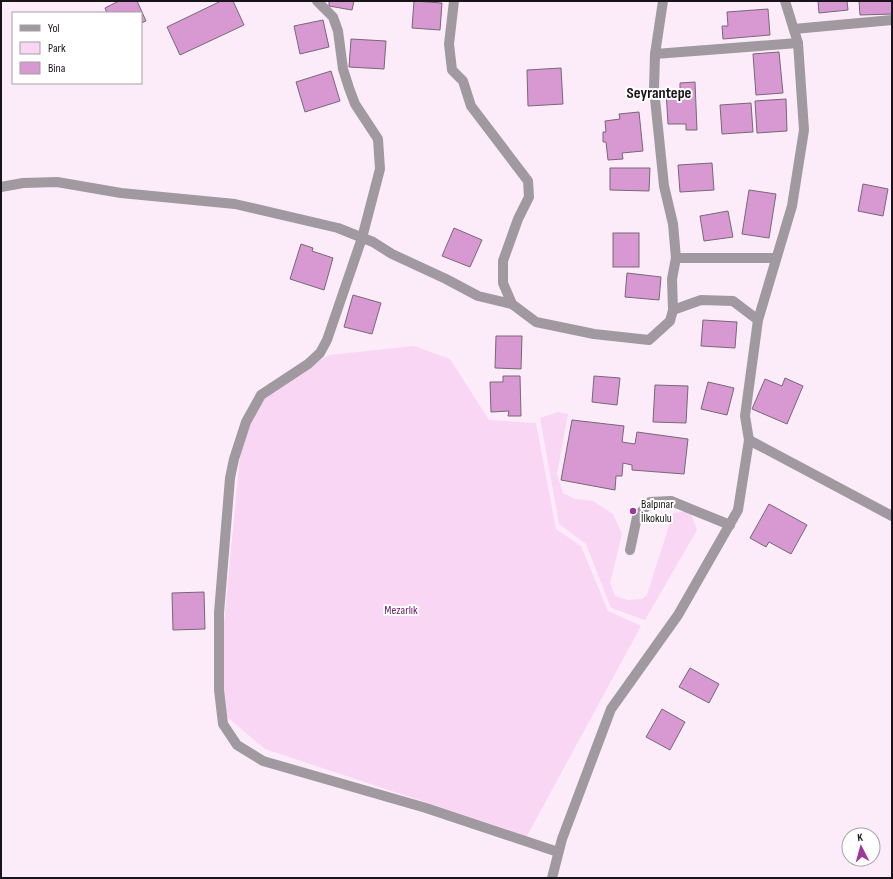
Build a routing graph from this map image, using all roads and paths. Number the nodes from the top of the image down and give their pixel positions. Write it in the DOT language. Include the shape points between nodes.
graph roads {
  1 [pos="317,1"];
  2 [pos="454,1"];
  3 [pos="663,1"];
  4 [pos="785,1"];
  5 [pos="892,20"];
  6 [pos="794,29"];
  7 [pos="798,42"];
  8 [pos="655,54"];
  9 [pos="1,187"];
  10 [pos="362,238"];
  11 [pos="676,258"];
  12 [pos="775,258"];
  13 [pos="512,304"];
  14 [pos="673,310"];
  15 [pos="758,320"];
  16 [pos="749,440"];
  17 [pos="892,516"];
  18 [pos="730,525"];
  19 [pos="630,550"];
  20 [pos="558,852"];
  21 [pos="552,878"];
  1 -- 10 [label="street" via="333,17 349,88 355,104 378,139 380,169"];
  2 -- 13 [label="street" via="449,44 452,70 463,81 471,106 528,181 529,196 503,261 503,283"];
  3 -- 8 [label="street"];
  4 -- 6 [label="street"];
  5 -- 6 [label="street"];
  6 -- 7 [label="street"];
  7 -- 8 [label="street"];
  7 -- 12 [label="street" via="804,130 792,206"];
  8 -- 11 [label="street" via="654,89 664,186 673,224"];
  9 -- 10 [label="street" via="23,183 57,182 121,193 235,204 338,228"];
  10 -- 13 [label="street" via="478,296"];
  10 -- 20 [label="street" via="327,340 320,353 308,364 261,395 246,422 237,447 230,478 219,613 219,690 223,724 237,745 263,761 426,808"];
  11 -- 12 [label="street"];
  11 -- 14 [label="street" via="672,279"];
  12 -- 15 [label="street"];
  13 -- 14 [label="street" via="536,322 594,334 648,340 670,320"];
  14 -- 15 [label="street" via="701,300 733,301"];
  15 -- 16 [label="street" via="745,416"];
  16 -- 17 [label="street"];
  16 -- 18 [label="street" via="738,510"];
  18 -- 19 [label="street" via="671,501 650,502 637,517"];
  18 -- 20 [label="street" via="678,615 611,709"];
  20 -- 21 [label="street"];
}
